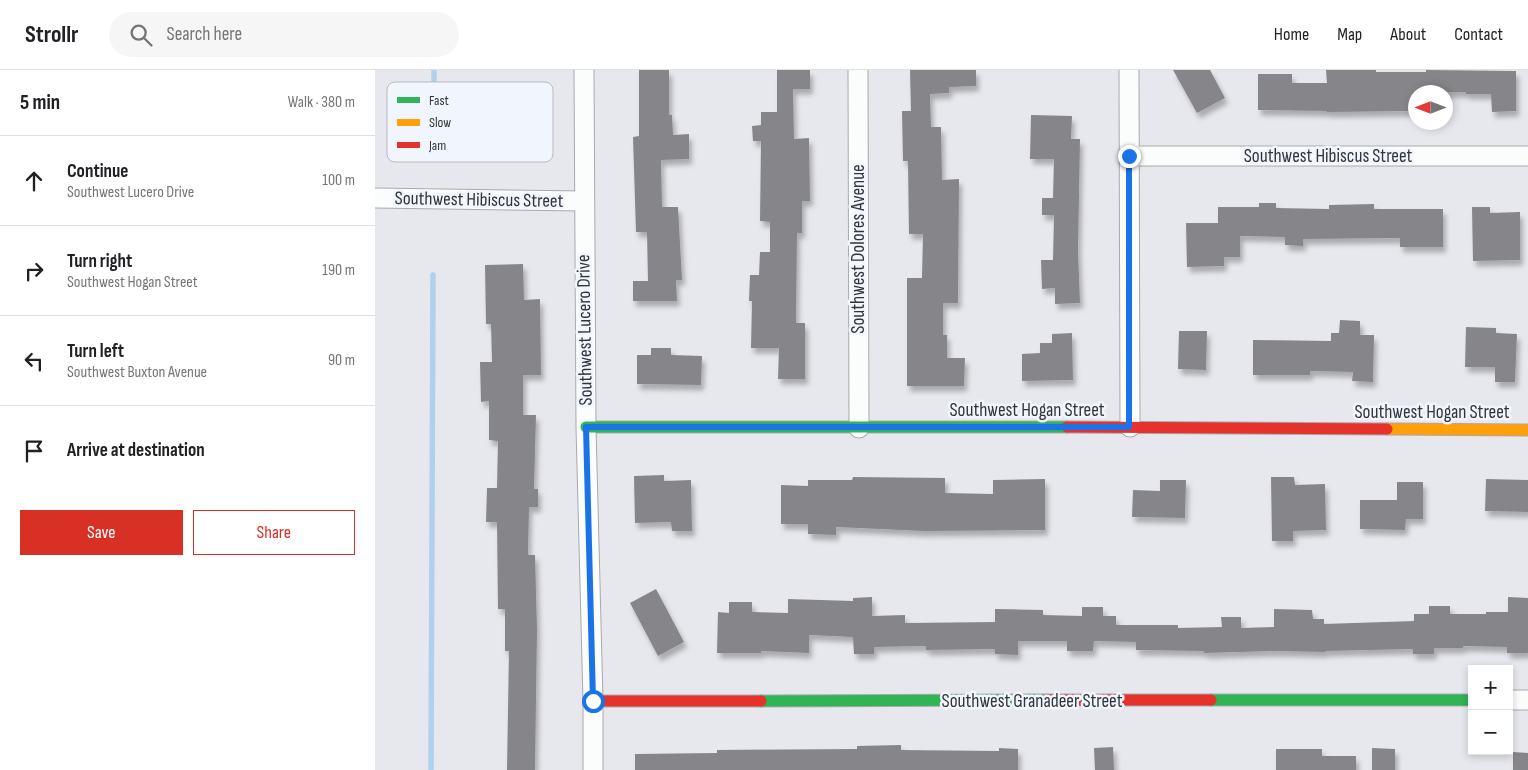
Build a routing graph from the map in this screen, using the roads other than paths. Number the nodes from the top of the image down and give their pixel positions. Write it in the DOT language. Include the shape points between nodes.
graph roads {
  1 [pos="585,70"];
  2 [pos="858,70"];
  3 [pos="1129,70"];
  4 [pos="1129,156"];
  5 [pos="1528,156"];
  6 [pos="375,198"];
  7 [pos="584,201"];
  8 [pos="586,427"];
  9 [pos="1129,427"];
  10 [pos="859,428"];
  11 [pos="1528,430"];
  12 [pos="1468,700"];
  13 [pos="1513,700"];
  14 [pos="1528,700"];
  15 [pos="593,701"];
  16 [pos="593,770"];
  1 -- 7 [label="street, Southwest Lucero Drive"];
  2 -- 10 [label="street, Southwest Dolores Avenue"];
  3 -- 4 [label="street"];
  4 -- 5 [label="street, Southwest Hibiscus Street"];
  4 -- 9 [label="street"];
  6 -- 7 [label="street, Southwest Hibiscus Street"];
  7 -- 8 [label="street, Southwest Lucero Drive"];
  8 -- 10 [label="street, Southwest Hogan Street"];
  8 -- 15 [label="street, Southwest Lucero Drive"];
  9 -- 10 [label="street, Southwest Hogan Street"];
  9 -- 11 [label="street, Southwest Hogan Street"];
  12 -- 15 [label="street, Southwest Granadeer Street"];
  13 -- 14 [label="street"];
  15 -- 16 [label="street, Southwest Lucero Drive"];
}
